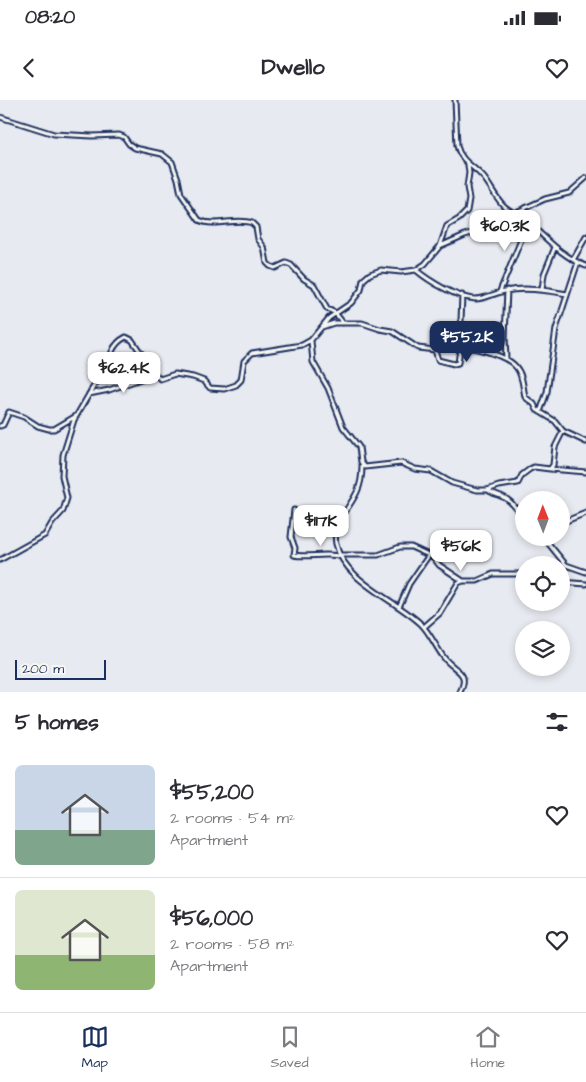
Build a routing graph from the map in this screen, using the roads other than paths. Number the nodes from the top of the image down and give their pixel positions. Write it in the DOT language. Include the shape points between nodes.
graph roads {
  1 [pos="455,100"];
  2 [pos="0,117"];
  3 [pos="468,164"];
  4 [pos="586,178"];
  5 [pos="514,212"];
  6 [pos="519,216"];
  7 [pos="586,237"];
  8 [pos="440,246"];
  9 [pos="555,247"];
  10 [pos="573,260"];
  11 [pos="578,262"];
  12 [pos="586,266"];
  13 [pos="416,270"];
  14 [pos="507,290"];
  15 [pos="542,290"];
  16 [pos="500,292"];
  17 [pos="567,294"];
  18 [pos="462,296"];
  19 [pos="336,314"];
  20 [pos="343,324"];
  21 [pos="322,327"];
  22 [pos="311,340"];
  23 [pos="306,344"];
  24 [pos="460,348"];
  25 [pos="311,349"];
  26 [pos="506,360"];
  27 [pos="155,374"];
  28 [pos="89,394"];
  29 [pos="540,412"];
  30 [pos="76,416"];
  31 [pos="0,426"];
  32 [pos="563,431"];
  33 [pos="586,442"];
  34 [pos="362,465"];
  35 [pos="550,469"];
  36 [pos="586,472"];
  37 [pos="488,490"];
  38 [pos="515,508"];
  39 [pos="294,510"];
  40 [pos="586,513"];
  41 [pos="570,520"];
  42 [pos="551,546"];
  43 [pos="429,555"];
  44 [pos="340,556"];
  45 [pos="0,560"];
  46 [pos="585,572"];
  47 [pos="515,574"];
  48 [pos="463,582"];
  49 [pos="570,583"];
  50 [pos="586,584"];
  51 [pos="399,607"];
  52 [pos="424,627"];
  53 [pos="460,692"];
  1 -- 3 [label="street" via="456,146"];
  2 -- 19 [label="street" via="54,134 120,135 135,148 166,156 174,167 181,194 199,220 252,223 267,263 275,268 282,264 292,265 314,285 327,309"];
  3 -- 5 [label="street" via="482,176 504,206"];
  3 -- 8 [label="street" via="467,211 448,226"];
  4 -- 5 [label="street" via="570,192"];
  5 -- 6 [label="street"];
  5 -- 8 [label="street" via="484,229"];
  6 -- 9 [label="street"];
  6 -- 16 [label="street" via="516,234 521,240"];
  7 -- 10 [label="street"];
  8 -- 13 [label="street"];
  9 -- 10 [label="street"];
  9 -- 15 [label="street" via="544,274"];
  10 -- 11 [label="street"];
  11 -- 12 [label="street"];
  11 -- 17 [label="street"];
  13 -- 18 [label="street" via="428,280"];
  13 -- 19 [label="street" via="381,270 370,274 363,280 354,299"];
  14 -- 15 [label="street"];
  14 -- 16 [label="street"];
  14 -- 26 [label="street"];
  15 -- 17 [label="street"];
  16 -- 18 [label="street" via="480,298"];
  17 -- 29 [label="street" via="556,329 546,395"];
  18 -- 24 [label="street"];
  19 -- 20 [label="street"];
  19 -- 21 [label="street"];
  20 -- 21 [label="street" via="332,323"];
  20 -- 24 [label="street" via="362,323 392,331 417,347 436,350 438,360 454,364 458,363"];
  21 -- 22 [label="street"];
  22 -- 23 [label="street"];
  22 -- 25 [label="street"];
  23 -- 25 [label="street"];
  23 -- 27 [label="street" via="252,354 244,361 241,380 224,389 210,388 198,378 175,374 160,379"];
  24 -- 26 [label="street" via="470,348"];
  25 -- 34 [label="street" via="313,362 328,388 341,424 359,447"];
  26 -- 29 [label="street" via="517,368 525,397"];
  27 -- 28 [label="street"];
  27 -- 28 [label="street" via="132,340 126,337 116,345 108,359 108,371"];
  28 -- 30 [label="street"];
  29 -- 32 [label="street" via="555,421"];
  30 -- 31 [label="street" via="49,429 9,412"];
  30 -- 45 [label="street" via="63,455 62,476 67,498 63,511 45,535"];
  32 -- 33 [label="street"];
  32 -- 35 [label="street"];
  34 -- 37 [label="street" via="369,468 401,463 431,471 452,483"];
  34 -- 44 [label="street" via="359,488 337,531"];
  35 -- 36 [label="street"];
  35 -- 37 [label="street" via="532,468 518,483"];
  37 -- 38 [label="street"];
  39 -- 44 [label="street" via="291,537 294,555"];
  40 -- 41 [label="street"];
  42 -- 46 [label="street" via="566,564"];
  43 -- 44 [label="street" via="405,546 378,554"];
  43 -- 48 [label="street"];
  43 -- 51 [label="street" via="409,584"];
  44 -- 51 [label="street" via="362,580"];
  47 -- 48 [label="street" via="498,573 477,581"];
  48 -- 52 [label="street" via="456,585 440,613"];
  49 -- 50 [label="street"];
  51 -- 52 [label="street"];
  52 -- 53 [label="street" via="446,659 463,676 465,681"];
}
